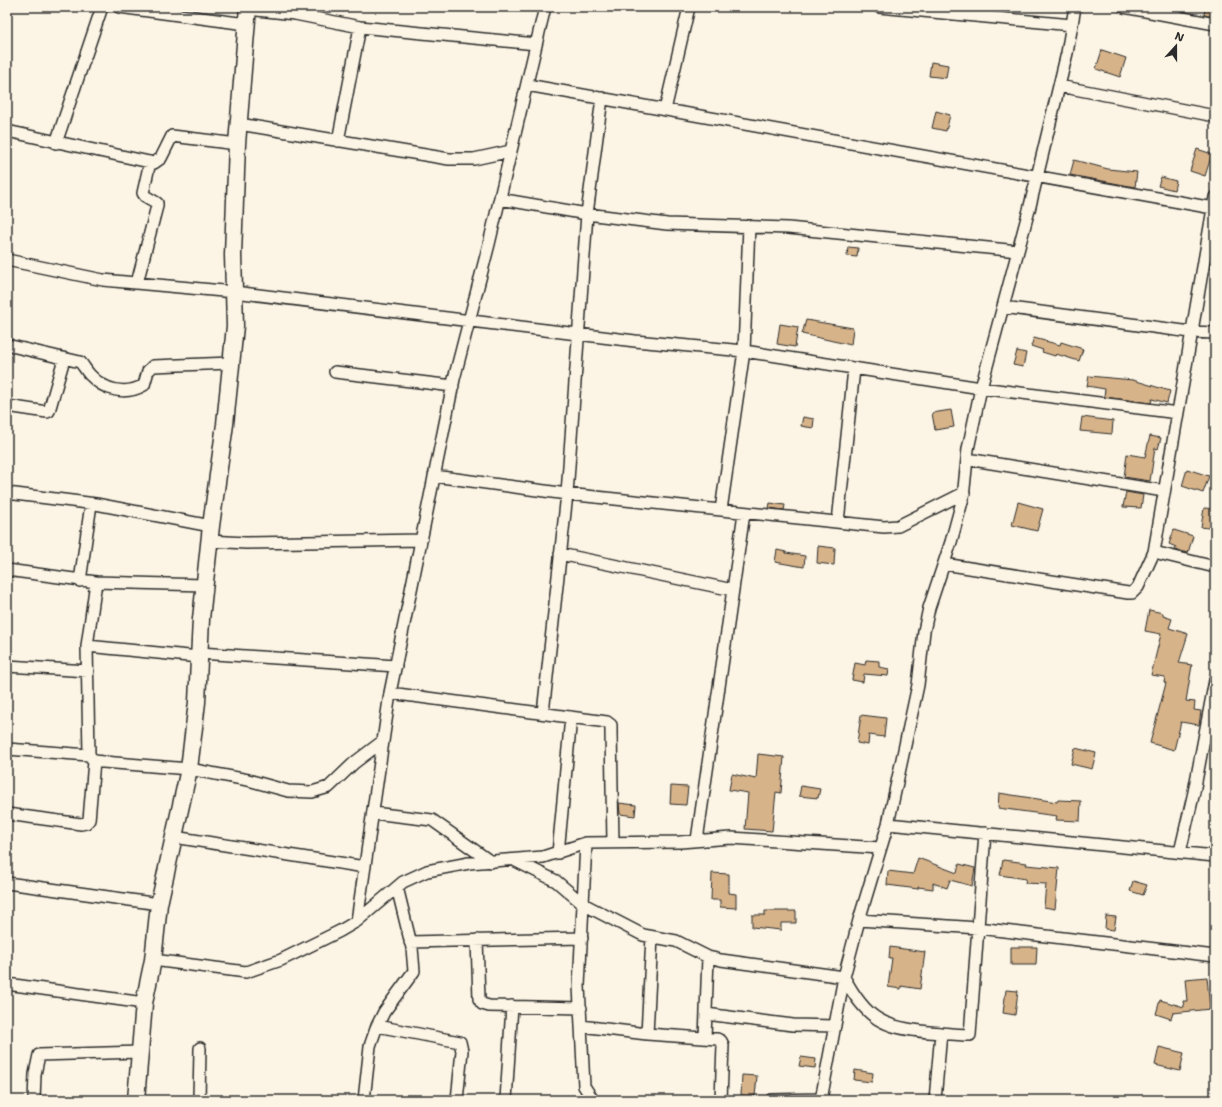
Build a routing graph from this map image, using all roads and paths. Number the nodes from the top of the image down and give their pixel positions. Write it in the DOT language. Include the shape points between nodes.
graph roads {
  1 [pos="102,7"];
  2 [pos="119,7"];
  3 [pos="545,7"];
  4 [pos="689,7"];
  5 [pos="879,7"];
  6 [pos="1075,7"];
  7 [pos="1124,7"];
  8 [pos="247,13"];
  9 [pos="1215,24"];
  10 [pos="1072,25"];
  11 [pos="360,27"];
  12 [pos="536,44"];
  13 [pos="527,85"];
  14 [pos="1058,86"];
  15 [pos="602,98"];
  16 [pos="665,110"];
  17 [pos="1215,116"];
  18 [pos="239,124"];
  19 [pos="7,131"];
  20 [pos="338,141"];
  21 [pos="56,143"];
  22 [pos="237,144"];
  23 [pos="511,151"];
  24 [pos="150,162"];
  25 [pos="1036,177"];
  26 [pos="500,199"];
  27 [pos="1214,202"];
  28 [pos="587,214"];
  29 [pos="749,226"];
  30 [pos="1018,251"];
  31 [pos="7,260"];
  32 [pos="138,283"];
  33 [pos="234,292"];
  34 [pos="1003,306"];
  35 [pos="470,320"];
  36 [pos="1191,332"];
  37 [pos="1215,333"];
  38 [pos="578,334"];
  39 [pos="7,345"];
  40 [pos="744,351"];
  41 [pos="64,359"];
  42 [pos="231,362"];
  43 [pos="854,369"];
  44 [pos="335,372"];
  45 [pos="452,386"];
  46 [pos="981,388"];
  47 [pos="7,406"];
  48 [pos="1178,414"];
  49 [pos="967,459"];
  50 [pos="434,476"];
  51 [pos="1164,491"];
  52 [pos="7,493"];
  53 [pos="964,493"];
  54 [pos="567,494"];
  55 [pos="91,504"];
  56 [pos="721,510"];
  57 [pos="744,513"];
  58 [pos="838,522"];
  59 [pos="210,534"];
  60 [pos="421,540"];
  61 [pos="1154,552"];
  62 [pos="560,554"];
  63 [pos="944,564"];
  64 [pos="1215,567"];
  65 [pos="7,570"];
  66 [pos="80,580"];
  67 [pos="96,582"];
  68 [pos="204,585"];
  69 [pos="733,590"];
  70 [pos="87,646"];
  71 [pos="199,655"];
  72 [pos="7,666"];
  73 [pos="396,666"];
  74 [pos="88,671"];
  75 [pos="1215,680"];
  76 [pos="390,693"];
  77 [pos="543,713"];
  78 [pos="571,717"];
  79 [pos="383,741"];
  80 [pos="7,749"];
  81 [pos="92,758"];
  82 [pos="189,769"];
  83 [pos="373,813"];
  84 [pos="7,814"];
  85 [pos="888,824"];
  86 [pos="985,833"];
  87 [pos="174,837"];
  88 [pos="697,840"];
  89 [pos="613,842"];
  90 [pos="586,843"];
  91 [pos="880,848"];
  92 [pos="558,852"];
  93 [pos="1180,852"];
  94 [pos="1215,856"];
  95 [pos="516,861"];
  96 [pos="491,862"];
  97 [pos="365,867"];
  98 [pos="7,883"];
  99 [pos="397,887"];
  100 [pos="159,904"];
  101 [pos="583,904"];
  102 [pos="859,920"];
  103 [pos="357,921"];
  104 [pos="978,928"];
  105 [pos="652,937"];
  106 [pos="582,938"];
  107 [pos="477,940"];
  108 [pos="410,942"];
  109 [pos="1215,956"];
  110 [pos="708,957"];
  111 [pos="153,960"];
  112 [pos="844,977"];
  113 [pos="7,984"];
  114 [pos="144,1003"];
  115 [pos="512,1006"];
  116 [pos="580,1008"];
  117 [pos="706,1014"];
  118 [pos="377,1026"];
  119 [pos="582,1026"];
  120 [pos="835,1026"];
  121 [pos="941,1033"];
  122 [pos="647,1034"];
  123 [pos="705,1038"];
  124 [pos="200,1048"];
  125 [pos="140,1052"];
  126 [pos="821,1099"];
  127 [pos="34,1100"];
  128 [pos="136,1100"];
  129 [pos="199,1100"];
  130 [pos="364,1100"];
  131 [pos="457,1100"];
  132 [pos="506,1100"];
  133 [pos="593,1100"];
  134 [pos="721,1100"];
  135 [pos="771,1100"];
  136 [pos="935,1100"];
  1 -- 21 [label="street"];
  2 -- 8 [label="street"];
  3 -- 12 [label="street"];
  4 -- 16 [label="street"];
  5 -- 10 [label="street"];
  6 -- 10 [label="street"];
  7 -- 9 [label="street"];
  8 -- 11 [label="street" via="295,14"];
  8 -- 18 [label="street"];
  10 -- 14 [label="street"];
  11 -- 12 [label="street"];
  11 -- 20 [label="street"];
  12 -- 13 [label="street"];
  13 -- 15 [label="street"];
  13 -- 23 [label="street"];
  14 -- 17 [label="street"];
  14 -- 25 [label="street"];
  15 -- 16 [label="street"];
  15 -- 28 [label="street"];
  16 -- 25 [label="street"];
  18 -- 20 [label="street"];
  18 -- 22 [label="street"];
  19 -- 21 [label="street"];
  20 -- 23 [label="street" via="449,159 474,158"];
  21 -- 24 [label="street"];
  22 -- 24 [label="street" via="172,136 158,162"];
  22 -- 33 [label="street"];
  23 -- 26 [label="street"];
  24 -- 32 [label="street" via="144,193 157,203 157,206"];
  25 -- 27 [label="street"];
  25 -- 30 [label="street"];
  26 -- 28 [label="street"];
  26 -- 35 [label="street"];
  27 -- 36 [label="street"];
  28 -- 29 [label="street" via="667,224"];
  28 -- 38 [label="street"];
  29 -- 30 [label="street"];
  29 -- 40 [label="street"];
  30 -- 34 [label="street"];
  31 -- 32 [label="street" via="104,280"];
  32 -- 33 [label="street"];
  33 -- 35 [label="street" via="410,315"];
  33 -- 42 [label="street" via="235,326"];
  34 -- 36 [label="street"];
  34 -- 46 [label="street"];
  35 -- 38 [label="street"];
  35 -- 45 [label="street"];
  36 -- 37 [label="street"];
  36 -- 48 [label="street"];
  38 -- 40 [label="street"];
  38 -- 54 [label="street"];
  39 -- 41 [label="street"];
  40 -- 43 [label="street"];
  40 -- 56 [label="street"];
  41 -- 42 [label="street" via="80,362 89,374 106,387 123,392 136,390 144,385 148,371 153,366"];
  41 -- 47 [label="street" via="50,411"];
  42 -- 59 [label="street"];
  43 -- 46 [label="street"];
  43 -- 58 [label="street"];
  44 -- 45 [label="street"];
  45 -- 50 [label="street"];
  46 -- 48 [label="street"];
  46 -- 49 [label="street"];
  48 -- 51 [label="street"];
  49 -- 51 [label="street"];
  49 -- 53 [label="street"];
  50 -- 54 [label="street"];
  50 -- 60 [label="street"];
  51 -- 61 [label="street"];
  52 -- 55 [label="street"];
  53 -- 58 [label="street" via="898,526"];
  53 -- 63 [label="street"];
  54 -- 56 [label="street"];
  54 -- 62 [label="street"];
  55 -- 59 [label="street"];
  55 -- 66 [label="street"];
  56 -- 57 [label="street"];
  57 -- 58 [label="street"];
  57 -- 69 [label="street"];
  59 -- 60 [label="street" via="246,543"];
  59 -- 68 [label="street"];
  60 -- 73 [label="street"];
  61 -- 63 [label="street" via="1138,587 1132,593"];
  61 -- 64 [label="street"];
  62 -- 69 [label="street"];
  62 -- 77 [label="street"];
  63 -- 85 [label="street" via="927,617 918,685"];
  65 -- 66 [label="street"];
  66 -- 67 [label="street"];
  67 -- 68 [label="street"];
  67 -- 70 [label="street"];
  68 -- 71 [label="street"];
  69 -- 88 [label="street"];
  70 -- 71 [label="street"];
  70 -- 74 [label="street"];
  71 -- 73 [label="street"];
  71 -- 82 [label="street" via="197,702"];
  72 -- 74 [label="street"];
  73 -- 76 [label="street"];
  74 -- 81 [label="street"];
  75 -- 93 [label="street"];
  76 -- 77 [label="street"];
  76 -- 79 [label="street"];
  77 -- 78 [label="street"];
  78 -- 89 [label="street" via="607,722 611,726"];
  78 -- 92 [label="street"];
  79 -- 82 [label="street" via="354,763 329,787 312,792 288,791 248,780"];
  79 -- 83 [label="street"];
  80 -- 81 [label="street"];
  81 -- 82 [label="street"];
  81 -- 84 [label="street" via="89,820 86,823"];
  82 -- 87 [label="street"];
  83 -- 96 [label="street" via="432,820"];
  83 -- 97 [label="street"];
  85 -- 86 [label="street"];
  85 -- 91 [label="street"];
  86 -- 93 [label="street"];
  86 -- 104 [label="street"];
  87 -- 97 [label="street"];
  87 -- 100 [label="street"];
  88 -- 89 [label="street"];
  88 -- 91 [label="street" via="756,839"];
  89 -- 90 [label="street"];
  90 -- 92 [label="street"];
  90 -- 101 [label="street"];
  91 -- 102 [label="street"];
  92 -- 95 [label="street"];
  93 -- 94 [label="street"];
  95 -- 96 [label="street"];
  95 -- 101 [label="street" via="556,881"];
  96 -- 99 [label="street" via="427,871"];
  97 -- 103 [label="street"];
  98 -- 100 [label="street"];
  99 -- 103 [label="street"];
  99 -- 108 [label="street"];
  100 -- 111 [label="street"];
  101 -- 105 [label="street" via="643,935"];
  101 -- 106 [label="street"];
  102 -- 104 [label="street"];
  102 -- 112 [label="street"];
  103 -- 111 [label="street" via="280,960 246,972"];
  104 -- 109 [label="street"];
  104 -- 121 [label="street" via="970,1035"];
  105 -- 110 [label="street" via="676,941"];
  105 -- 122 [label="street"];
  106 -- 107 [label="street"];
  106 -- 116 [label="street"];
  107 -- 108 [label="street"];
  107 -- 115 [label="street" via="480,1002 489,1006"];
  108 -- 118 [label="street" via="414,971 384,1012"];
  110 -- 112 [label="street"];
  110 -- 117 [label="street"];
  111 -- 114 [label="street"];
  112 -- 120 [label="street"];
  112 -- 121 [label="street" via="854,997 878,1019 898,1028"];
  113 -- 114 [label="street"];
  114 -- 125 [label="street"];
  115 -- 116 [label="street"];
  115 -- 132 [label="street"];
  116 -- 119 [label="street"];
  117 -- 120 [label="street" via="793,1025"];
  117 -- 123 [label="street"];
  118 -- 130 [label="street" via="370,1046"];
  118 -- 131 [label="street" via="460,1042 462,1050"];
  119 -- 122 [label="street"];
  119 -- 133 [label="street" via="584,1086"];
  120 -- 126 [label="street"];
  121 -- 136 [label="street"];
  122 -- 123 [label="street"];
  123 -- 134 [label="street" via="717,1039 723,1045"];
  124 -- 129 [label="street"];
  125 -- 127 [label="street" via="39,1056"];
  125 -- 128 [label="street"];
  126 -- 135 [label="street"];
}
